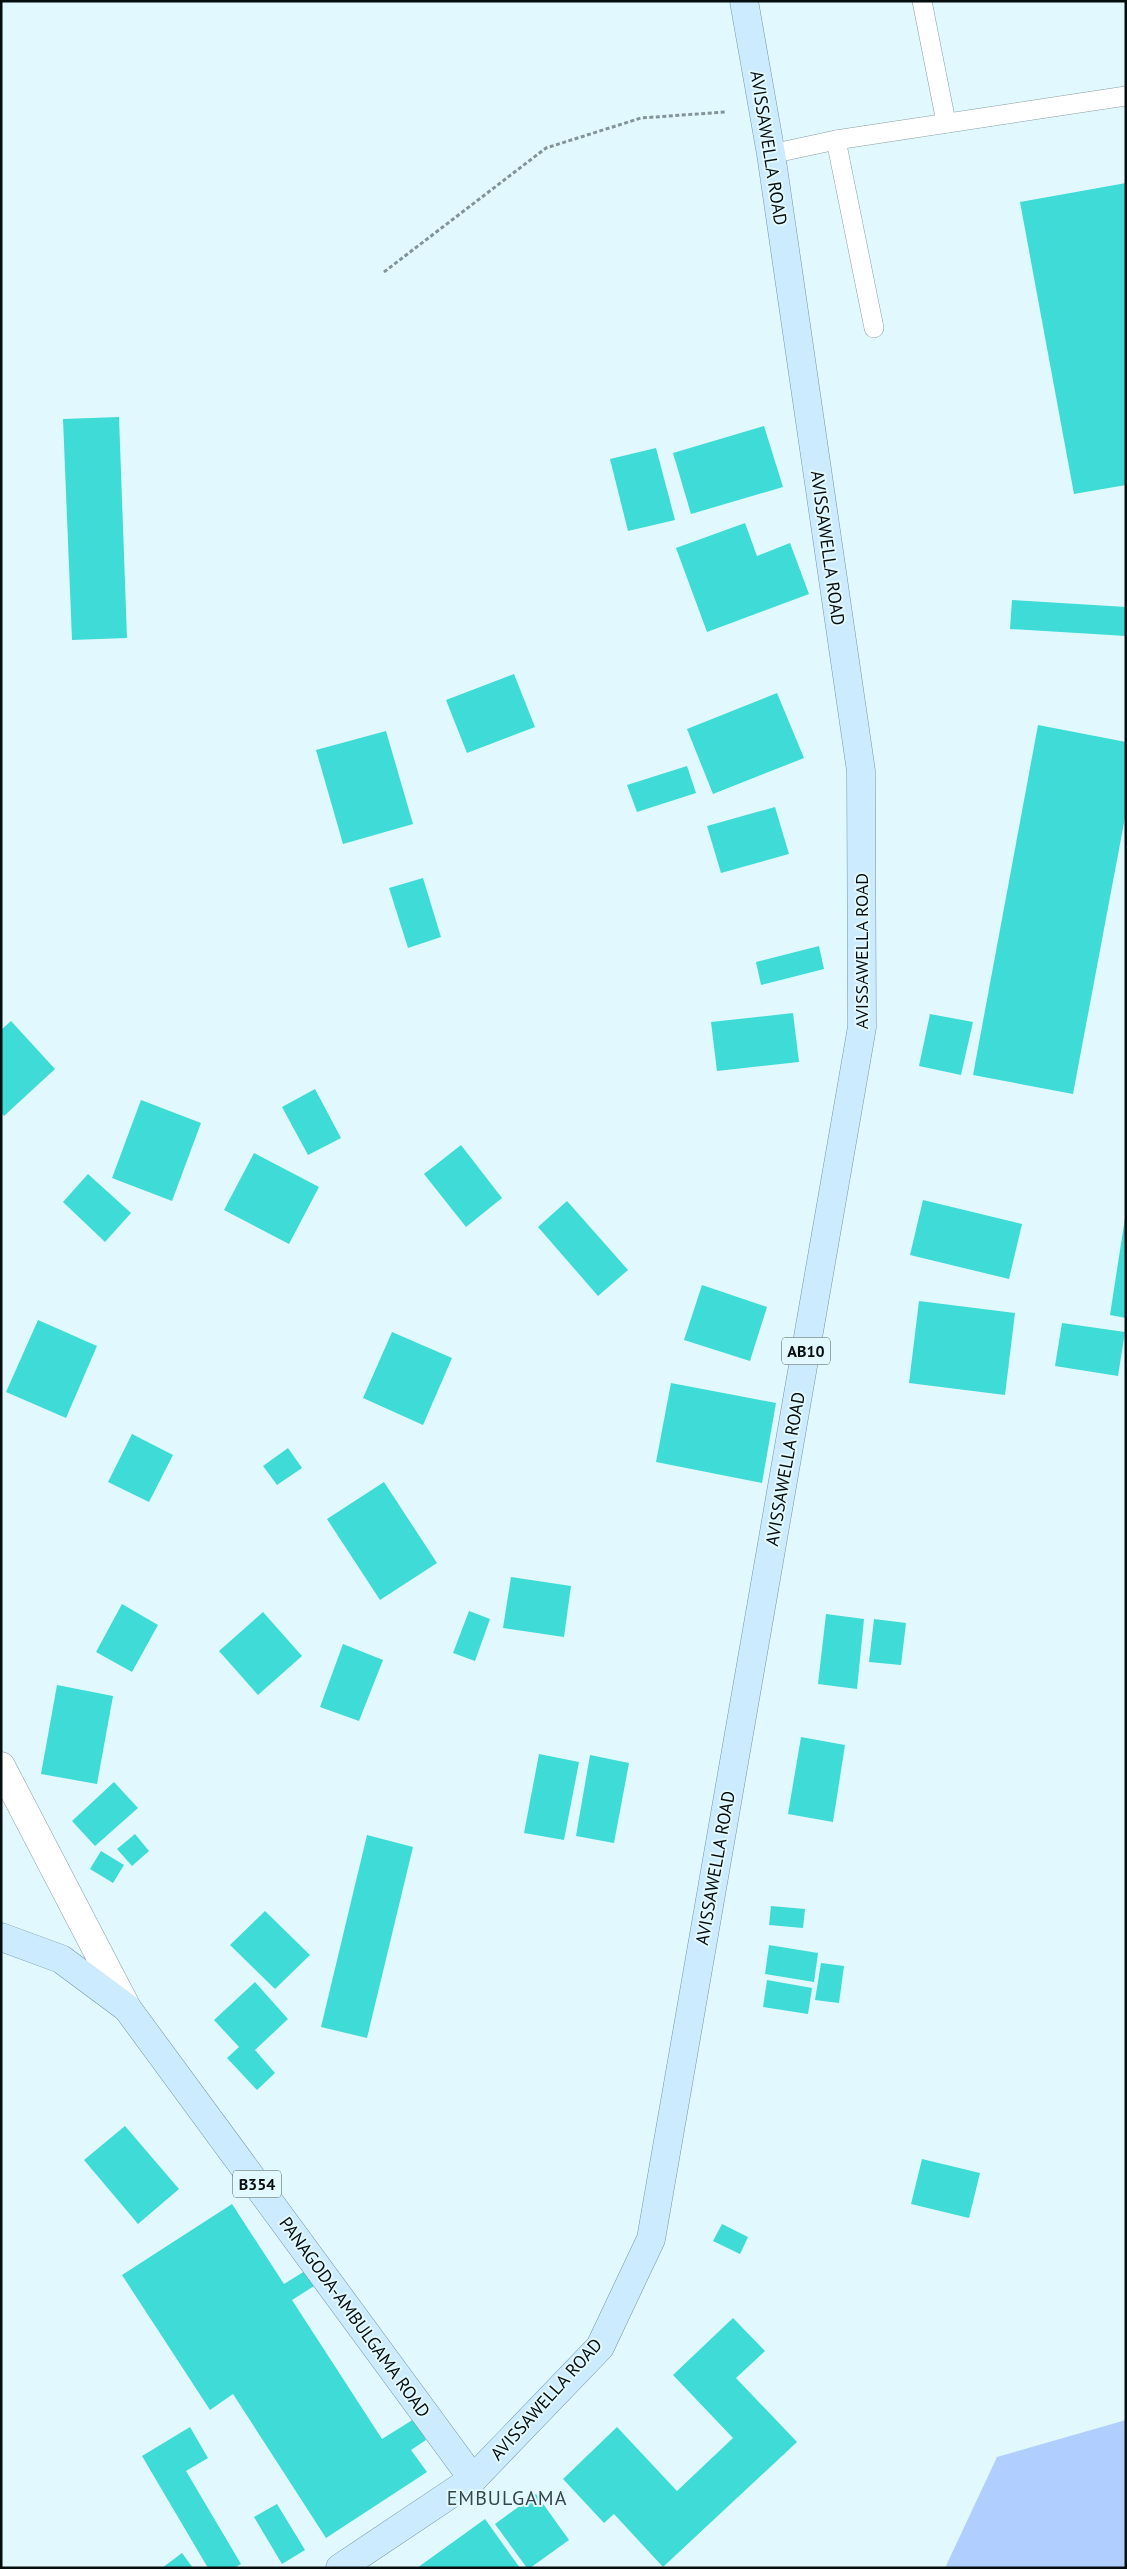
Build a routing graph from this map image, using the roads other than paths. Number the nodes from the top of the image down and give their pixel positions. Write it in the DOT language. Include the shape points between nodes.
graph roads {
  1 [pos="744,1"];
  2 [pos="922,1"];
  3 [pos="1126,96"];
  4 [pos="946,122"];
  5 [pos="836,140"];
  6 [pos="771,154"];
  7 [pos="874,328"];
  8 [pos="1,1766"];
  9 [pos="1,1937"];
  10 [pos="128,2008"];
  11 [pos="473,2478"];
  12 [pos="340,2568"];
  1 -- 6 [label="main road, AVISSAWELLA ROAD / AB10"];
  2 -- 4 [label="lane"];
  3 -- 4 [label="lane"];
  4 -- 5 [label="lane"];
  5 -- 6 [label="lane"];
  5 -- 7 [label="lane"];
  6 -- 11 [label="main road, AVISSAWELLA ROAD / AB10" via="861,771 862,1027 651,2239 600,2347"];
  8 -- 10 [label="street"];
  9 -- 10 [label="main road, PANAGODA-AMBULGAMA ROAD / B354" via="61,1959"];
  10 -- 11 [label="main road, PANAGODA-AMBULGAMA ROAD / B354"];
  11 -- 12 [label="main road, AVISSAWELLA ROAD / AB10"];
}
